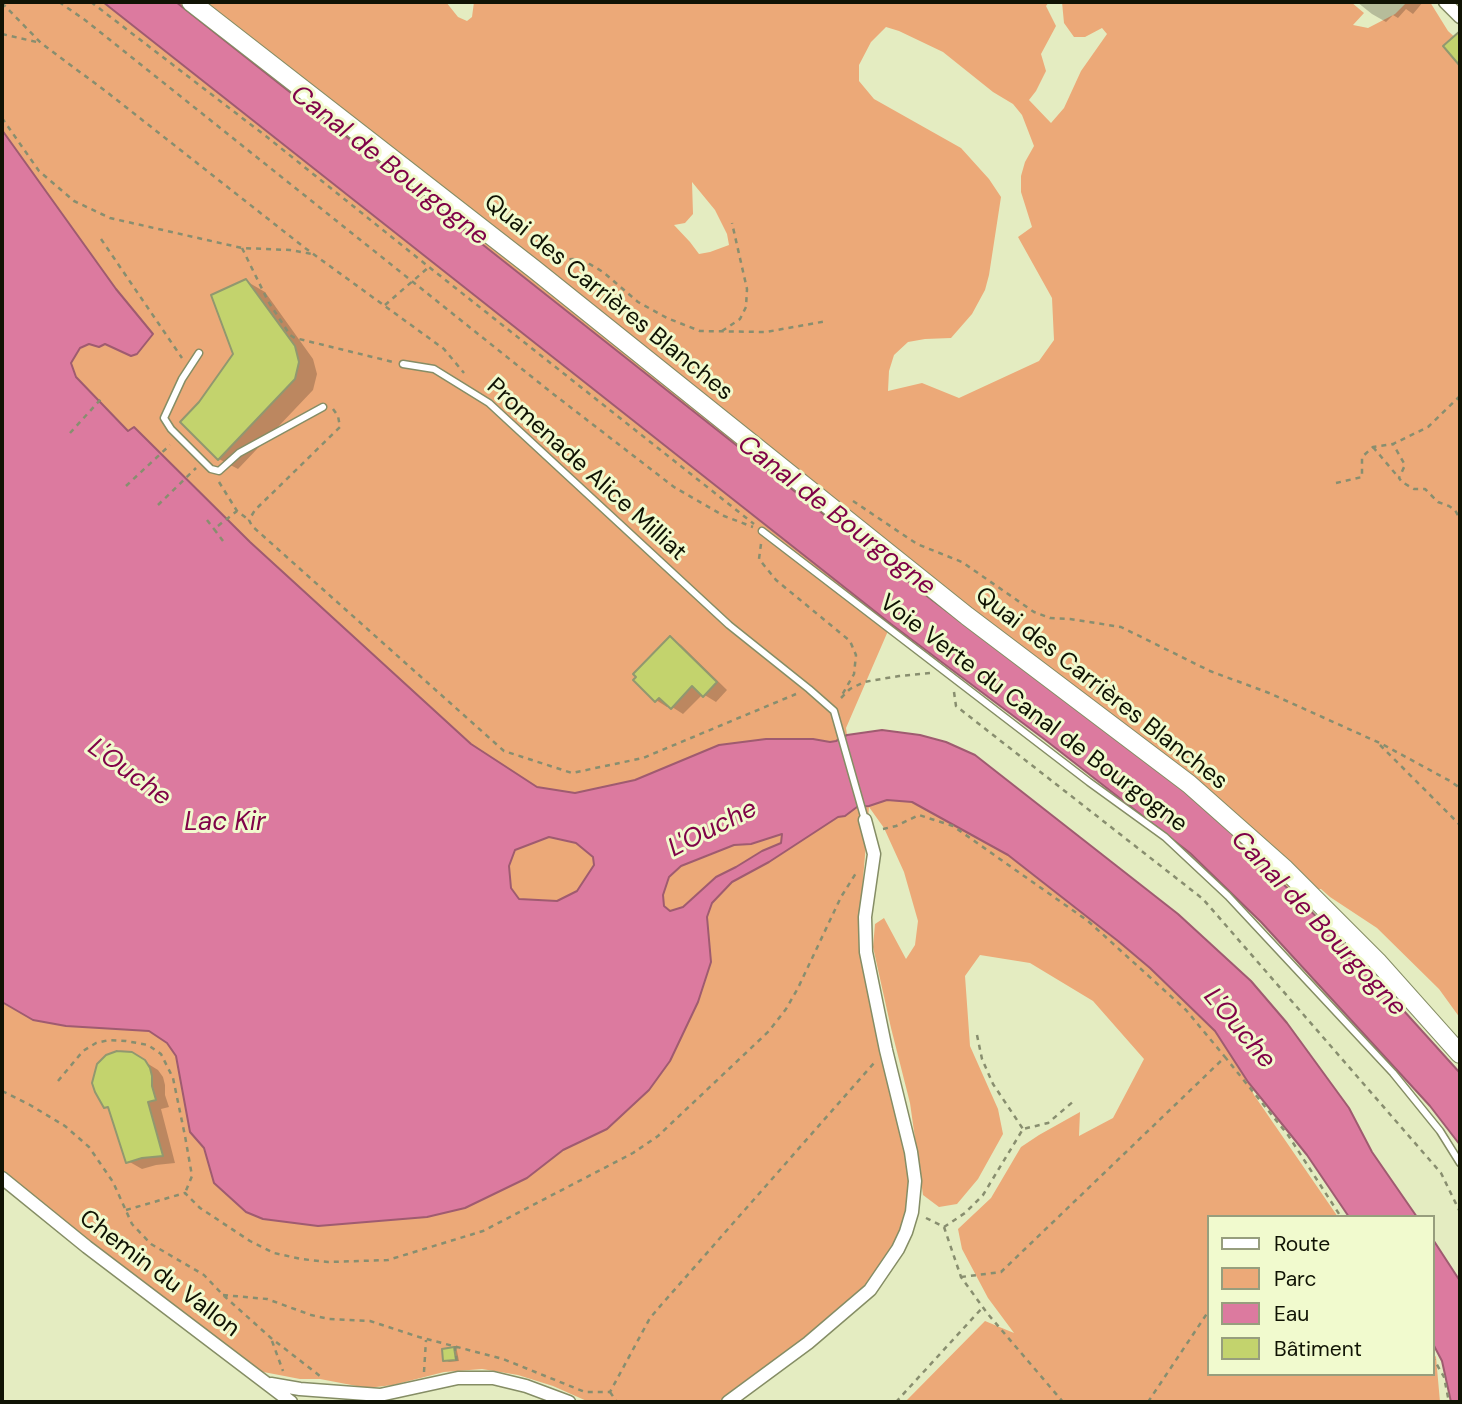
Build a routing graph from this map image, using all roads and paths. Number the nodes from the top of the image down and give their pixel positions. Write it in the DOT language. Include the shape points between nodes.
graph roads {
  1 [pos="59,2"];
  2 [pos="91,2"];
  3 [pos="191,2"];
  4 [pos="1445,2"];
  5 [pos="2,3"];
  6 [pos="1460,17"];
  7 [pos="2,34"];
  8 [pos="41,43"];
  9 [pos="2,118"];
  10 [pos="732,223"];
  11 [pos="101,239"];
  12 [pos="242,248"];
  13 [pos="314,255"];
  14 [pos="429,267"];
  15 [pos="534,268"];
  16 [pos="412,280"];
  17 [pos="385,305"];
  18 [pos="827,321"];
  19 [pos="722,331"];
  20 [pos="199,353"];
  21 [pos="403,364"];
  22 [pos="189,368"];
  23 [pos="466,376"];
  24 [pos="1460,396"];
  25 [pos="101,399"];
  26 [pos="326,405"];
  27 [pos="70,433"];
  28 [pos="1393,444"];
  29 [pos="1373,447"];
  30 [pos="164,452"];
  31 [pos="215,471"];
  32 [pos="188,477"];
  33 [pos="1399,478"];
  34 [pos="1336,483"];
  35 [pos="126,486"];
  36 [pos="848,498"];
  37 [pos="158,505"];
  38 [pos="237,511"];
  39 [pos="1460,519"];
  40 [pos="207,520"];
  41 [pos="248,520"];
  42 [pos="214,529"];
  43 [pos="762,531"];
  44 [pos="223,541"];
  45 [pos="952,677"];
  46 [pos="809,689"];
  47 [pos="841,698"];
  48 [pos="834,710"];
  49 [pos="1377,742"];
  50 [pos="1460,788"];
  51 [pos="865,820"];
  52 [pos="1460,825"];
  53 [pos="868,833"];
  54 [pos="874,854"];
  55 [pos="977,1035"];
  56 [pos="886,1050"];
  57 [pos="1460,1054"];
  58 [pos="1225,1058"];
  59 [pos="58,1081"];
  60 [pos="2,1091"];
  61 [pos="1075,1100"];
  62 [pos="1023,1129"];
  63 [pos="1460,1163"];
  64 [pos="2,1178"];
  65 [pos="185,1193"];
  66 [pos="126,1210"];
  67 [pos="912,1212"];
  68 [pos="1460,1212"];
  69 [pos="1340,1215"];
  70 [pos="944,1227"];
  71 [pos="961,1277"];
  72 [pos="223,1295"];
  73 [pos="983,1307"];
  74 [pos="1206,1315"];
  75 [pos="427,1339"];
  76 [pos="455,1346"];
  77 [pos="1434,1360"];
  78 [pos="458,1378"];
  79 [pos="267,1384"];
  80 [pos="423,1386"];
  81 [pos="338,1391"];
  82 [pos="610,1392"];
  83 [pos="291,1402"];
  84 [pos="569,1402"];
  85 [pos="617,1402"];
  86 [pos="728,1402"];
  87 [pos="896,1402"];
  88 [pos="1063,1402"];
  89 [pos="1148,1402"];
  90 [pos="1450,1402"];
  1 -- 16 [label="path"];
  2 -- 14 [label="path"];
  3 -- 15 [label="street, Quai des Carrières Blanches"];
  4 -- 6 [label="street"];
  5 -- 8 [label="path"];
  7 -- 8 [label="path"];
  8 -- 13 [label="path"];
  9 -- 12 [label="path" via="39,171 75,201 110,218"];
  10 -- 19 [label="path" via="747,289 746,307 740,319"];
  11 -- 22 [label="path"];
  12 -- 13 [label="path"];
  12 -- 21 [label="path" via="268,301 295,338"];
  13 -- 17 [label="path"];
  14 -- 16 [label="path"];
  14 -- 43 [label="path"];
  15 -- 19 [label="path" via="554,260 588,263 667,318 700,331"];
  15 -- 57 [label="street, Quai des Carrières Blanches" via="967,616 1189,783 1285,869 1377,961"];
  16 -- 17 [label="path"];
  16 -- 43 [label="path" via="674,487 724,516"];
  17 -- 23 [label="path" via="444,349"];
  18 -- 19 [label="path" via="766,332"];
  20 -- 22 [label="lane"];
  21 -- 46 [label="lane, Promenade Alice Milliat" via="433,369 489,403 729,625"];
  22 -- 31 [label="lane" via="164,418"];
  24 -- 28 [label="path" via="1428,426"];
  25 -- 27 [label="path"];
  26 -- 31 [label="lane"];
  26 -- 41 [label="path" via="338,416 340,427"];
  28 -- 29 [label="path"];
  28 -- 33 [label="path" via="1405,465"];
  29 -- 33 [label="path"];
  29 -- 34 [label="path" via="1362,457 1363,477"];
  30 -- 35 [label="path"];
  31 -- 38 [label="path"];
  32 -- 37 [label="path"];
  33 -- 39 [label="path" via="1414,489 1425,489 1455,510"];
  36 -- 49 [label="path" via="917,544 962,562 1034,612 1121,627 1210,671"];
  38 -- 41 [label="path"];
  38 -- 42 [label="path"];
  40 -- 42 [label="path"];
  41 -- 46 [label="path" via="505,751 572,774 643,758"];
  42 -- 44 [label="path"];
  43 -- 45 [label="lane, Voie Verte du Canal de Bourgogne"];
  43 -- 47 [label="path" via="759,559 776,580 850,641 856,655 854,674"];
  45 -- 47 [label="path" via="931,673 864,682"];
  45 -- 63 [label="lane, Voie Verte du Canal de Bourgogne" via="1166,837 1228,896 1393,1073 1440,1130"];
  45 -- 68 [label="path" via="956,706 1203,898 1441,1173"];
  46 -- 48 [label="lane, Promenade Alice Milliat"];
  47 -- 48 [label="path"];
  48 -- 51 [label="lane"];
  49 -- 50 [label="path"];
  49 -- 52 [label="path"];
  51 -- 53 [label="street"];
  53 -- 54 [label="street"];
  53 -- 58 [label="path" via="919,814 953,826 1088,921 1186,1010"];
  54 -- 56 [label="street" via="865,917 866,952"];
  54 -- 65 [label="path" via="854,875 798,988 769,1031 658,1136 483,1231 387,1260 301,1259 250,1241"];
  55 -- 62 [label="path" via="993,1084"];
  56 -- 67 [label="street" via="911,1152 915,1181"];
  56 -- 82 [label="path" via="650,1318"];
  58 -- 69 [label="path" via="1288,1136"];
  58 -- 71 [label="path" via="1002,1272"];
  59 -- 65 [label="path" via="96,1042 148,1045 161,1054 173,1078 192,1176"];
  60 -- 66 [label="path" via="65,1126 89,1147"];
  61 -- 62 [label="path" via="1048,1123"];
  62 -- 70 [label="path" via="983,1195"];
  64 -- 79 [label="street, Chemin du Vallon"];
  65 -- 66 [label="path"];
  66 -- 72 [label="path" via="151,1244 204,1275"];
  67 -- 70 [label="path"];
  67 -- 86 [label="street" via="898,1249 870,1290"];
  70 -- 71 [label="path"];
  71 -- 73 [label="path"];
  72 -- 75 [label="path" via="267,1299 329,1320 370,1321"];
  72 -- 81 [label="path"];
  73 -- 87 [label="path"];
  73 -- 88 [label="path"];
  74 -- 89 [label="path"];
  75 -- 76 [label="path"];
  75 -- 80 [label="path"];
  76 -- 78 [label="path"];
  76 -- 82 [label="path" via="503,1359 585,1392"];
  77 -- 90 [label="path"];
  78 -- 80 [label="street"];
  78 -- 84 [label="street" via="493,1378"];
  79 -- 81 [label="street"];
  79 -- 83 [label="street, Chemin du Vallon"];
  80 -- 81 [label="street" via="380,1395"];
  82 -- 85 [label="path"];
}
